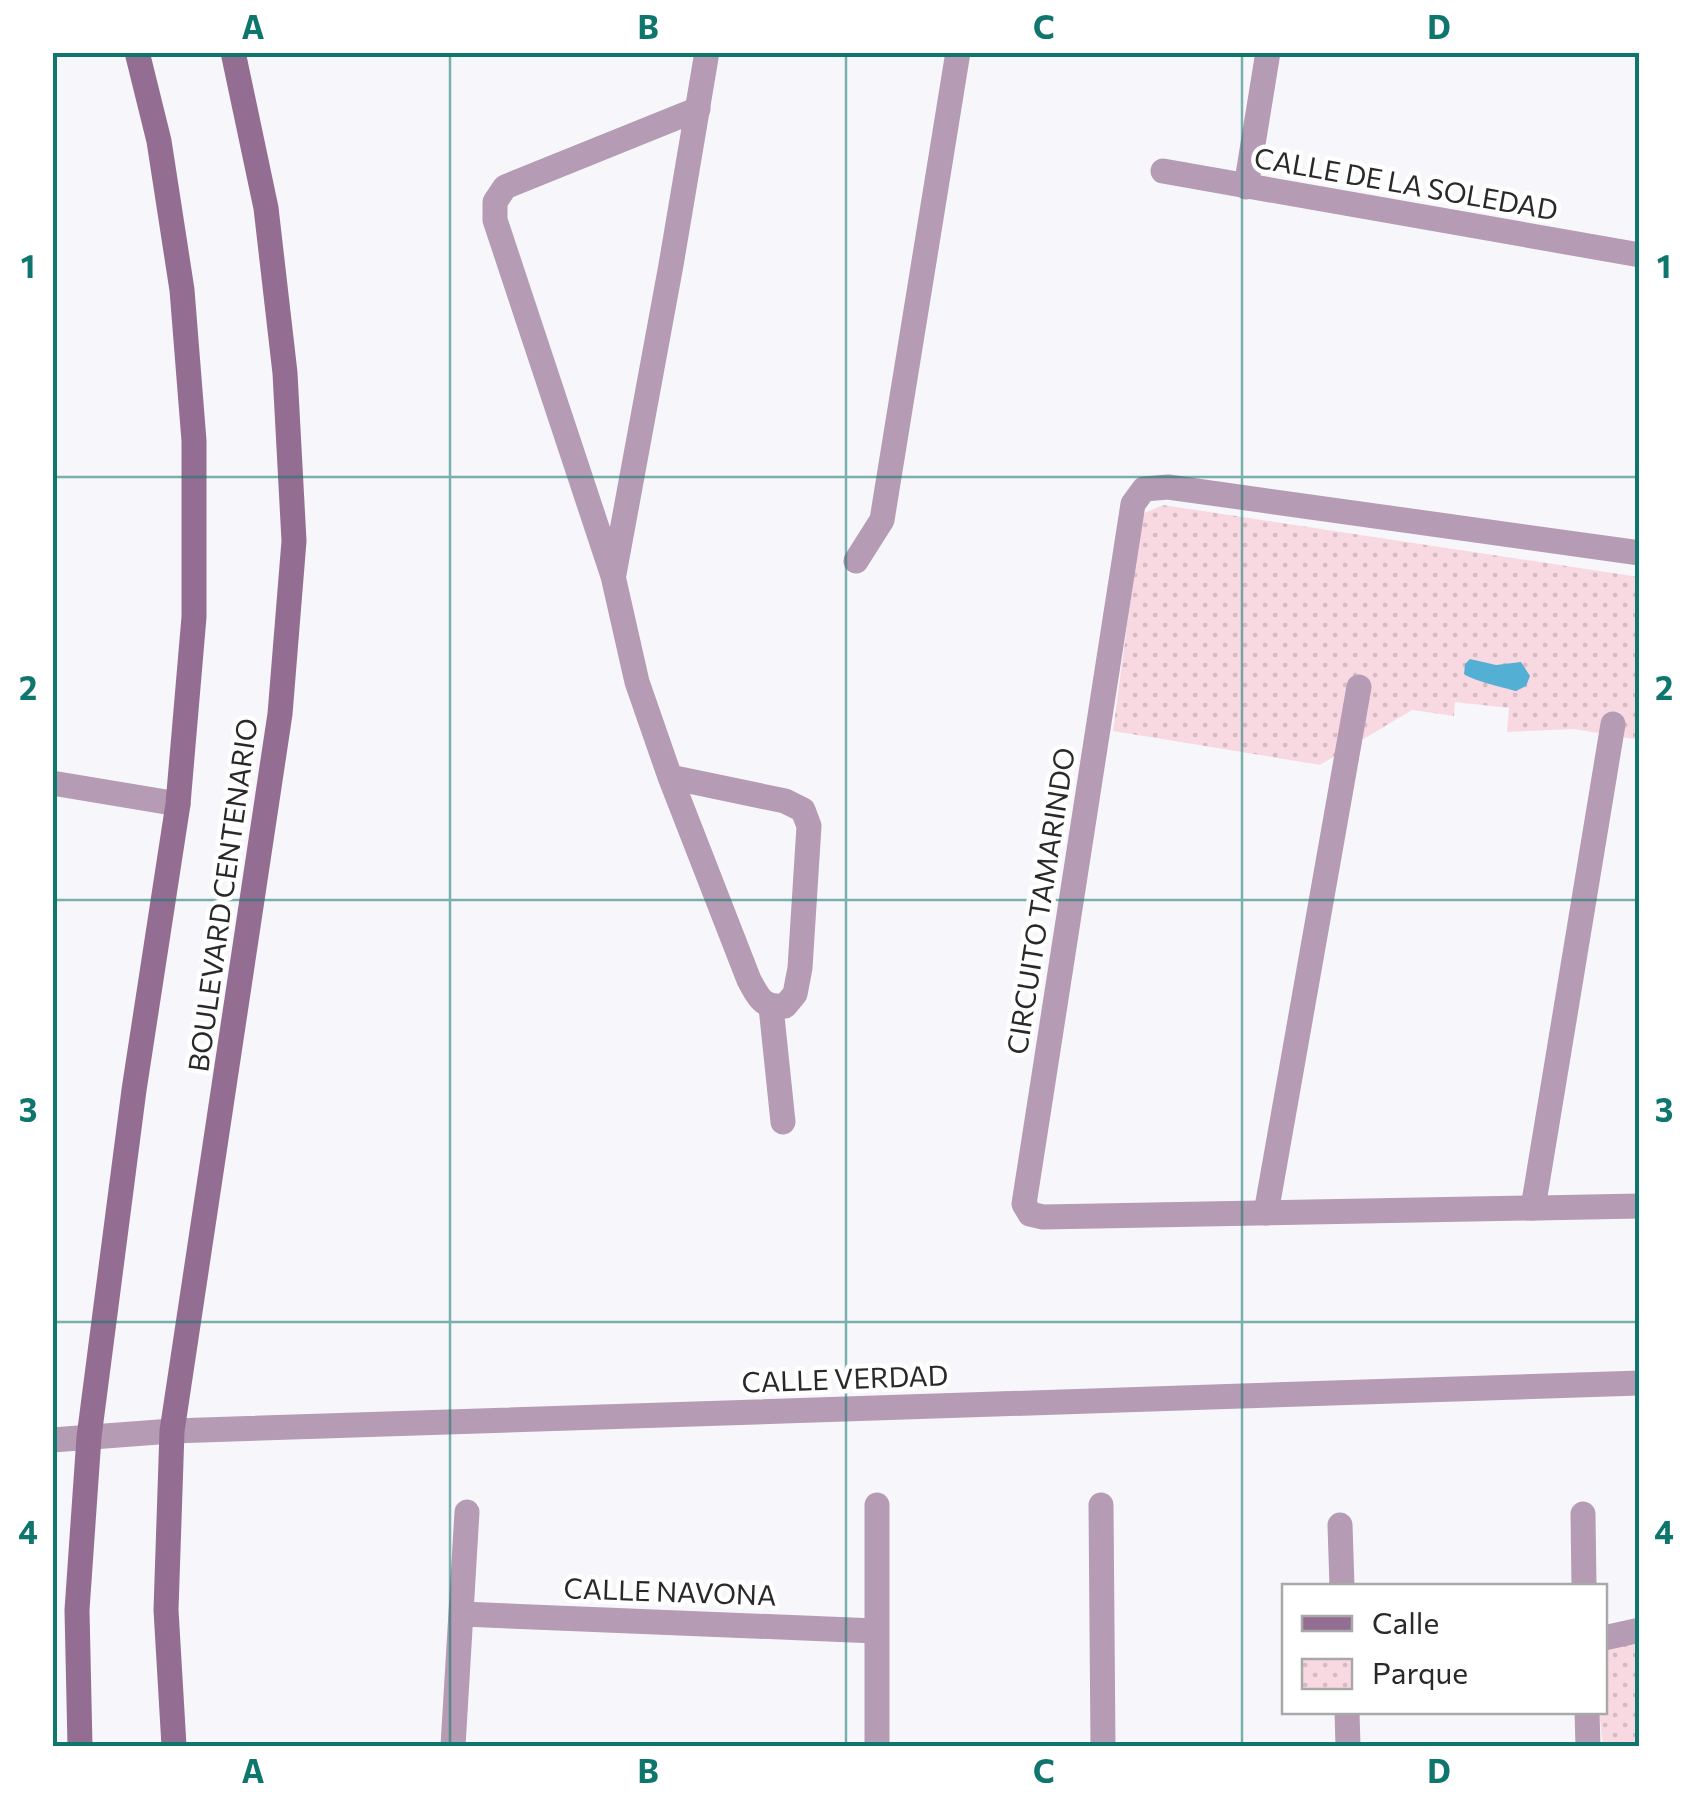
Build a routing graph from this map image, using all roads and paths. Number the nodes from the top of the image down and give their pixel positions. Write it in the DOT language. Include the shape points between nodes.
graph roads {
  1 [pos="137,52"];
  2 [pos="234,52"];
  3 [pos="707,52"];
  4 [pos="958,52"];
  5 [pos="1268,52"];
  6 [pos="698,109"];
  7 [pos="1162,171"];
  8 [pos="1246,188"];
  9 [pos="1640,255"];
  10 [pos="1640,552"];
  11 [pos="856,561"];
  12 [pos="613,576"];
  13 [pos="1359,688"];
  14 [pos="1614,724"];
  15 [pos="670,777"];
  16 [pos="52,782"];
  17 [pos="178,804"];
  18 [pos="771,1007"];
  19 [pos="783,1122"];
  20 [pos="1640,1206"];
  21 [pos="1533,1208"];
  22 [pos="1266,1212"];
  23 [pos="1640,1383"];
  24 [pos="172,1431"];
  25 [pos="89,1437"];
  26 [pos="52,1440"];
  27 [pos="877,1505"];
  28 [pos="1101,1505"];
  29 [pos="467,1512"];
  30 [pos="1583,1514"];
  31 [pos="1340,1525"];
  32 [pos="1342,1584"];
  33 [pos="1584,1584"];
  34 [pos="462,1614"];
  35 [pos="1640,1630"];
  36 [pos="876,1631"];
  37 [pos="1607,1637"];
  38 [pos="1347,1714"];
  39 [pos="1587,1714"];
  40 [pos="80,1746"];
  41 [pos="174,1746"];
  42 [pos="453,1746"];
  43 [pos="876,1746"];
  44 [pos="1103,1746"];
  45 [pos="1348,1746"];
  46 [pos="1588,1746"];
  1 -- 17 [label="main road, BOULEVARD CENTENARIO" via="159,140 182,290 194,441 194,617"];
  2 -- 24 [label="main road, BOULEVARD CENTENARIO" via="266,208 286,372 294,541 280,714"];
  3 -- 6 [label="street"];
  4 -- 11 [label="street" via="882,520"];
  5 -- 8 [label="street"];
  6 -- 12 [label="street"];
  6 -- 12 [label="street" via="505,187 494,202"];
  7 -- 8 [label="street, CALLE DE LA SOLEDAD"];
  8 -- 9 [label="street, CALLE DE LA SOLEDAD"];
  10 -- 22 [label="street, CIRCUITO TAMARINDO" via="1168,487 1144,490 1133,504 1024,1204 1042,1217"];
  12 -- 15 [label="street" via="636,682"];
  13 -- 22 [label="street"];
  14 -- 21 [label="street"];
  15 -- 18 [label="street" via="749,980"];
  15 -- 18 [label="street" via="803,810 809,826 800,968 795,994 784,1006"];
  16 -- 17 [label="street"];
  17 -- 25 [label="main road, BOULEVARD CENTENARIO"];
  18 -- 19 [label="street"];
  20 -- 21 [label="street, CIRCUITO TAMARINDO"];
  21 -- 22 [label="street, CIRCUITO TAMARINDO"];
  23 -- 24 [label="street, CALLE VERDAD"];
  24 -- 25 [label="street, CALLE VERDAD"];
  24 -- 41 [label="main road, BOULEVARD CENTENARIO" via="166,1610"];
  25 -- 26 [label="street, CALLE VERDAD"];
  25 -- 40 [label="main road, BOULEVARD CENTENARIO" via="77,1610"];
  27 -- 36 [label="street"];
  28 -- 44 [label="street"];
  29 -- 34 [label="street"];
  30 -- 33 [label="street"];
  31 -- 32 [label="street"];
  34 -- 36 [label="street, CALLE NAVONA"];
  34 -- 42 [label="street"];
  35 -- 37 [label="street"];
  36 -- 43 [label="street"];
  38 -- 45 [label="street"];
  39 -- 46 [label="street"];
}
